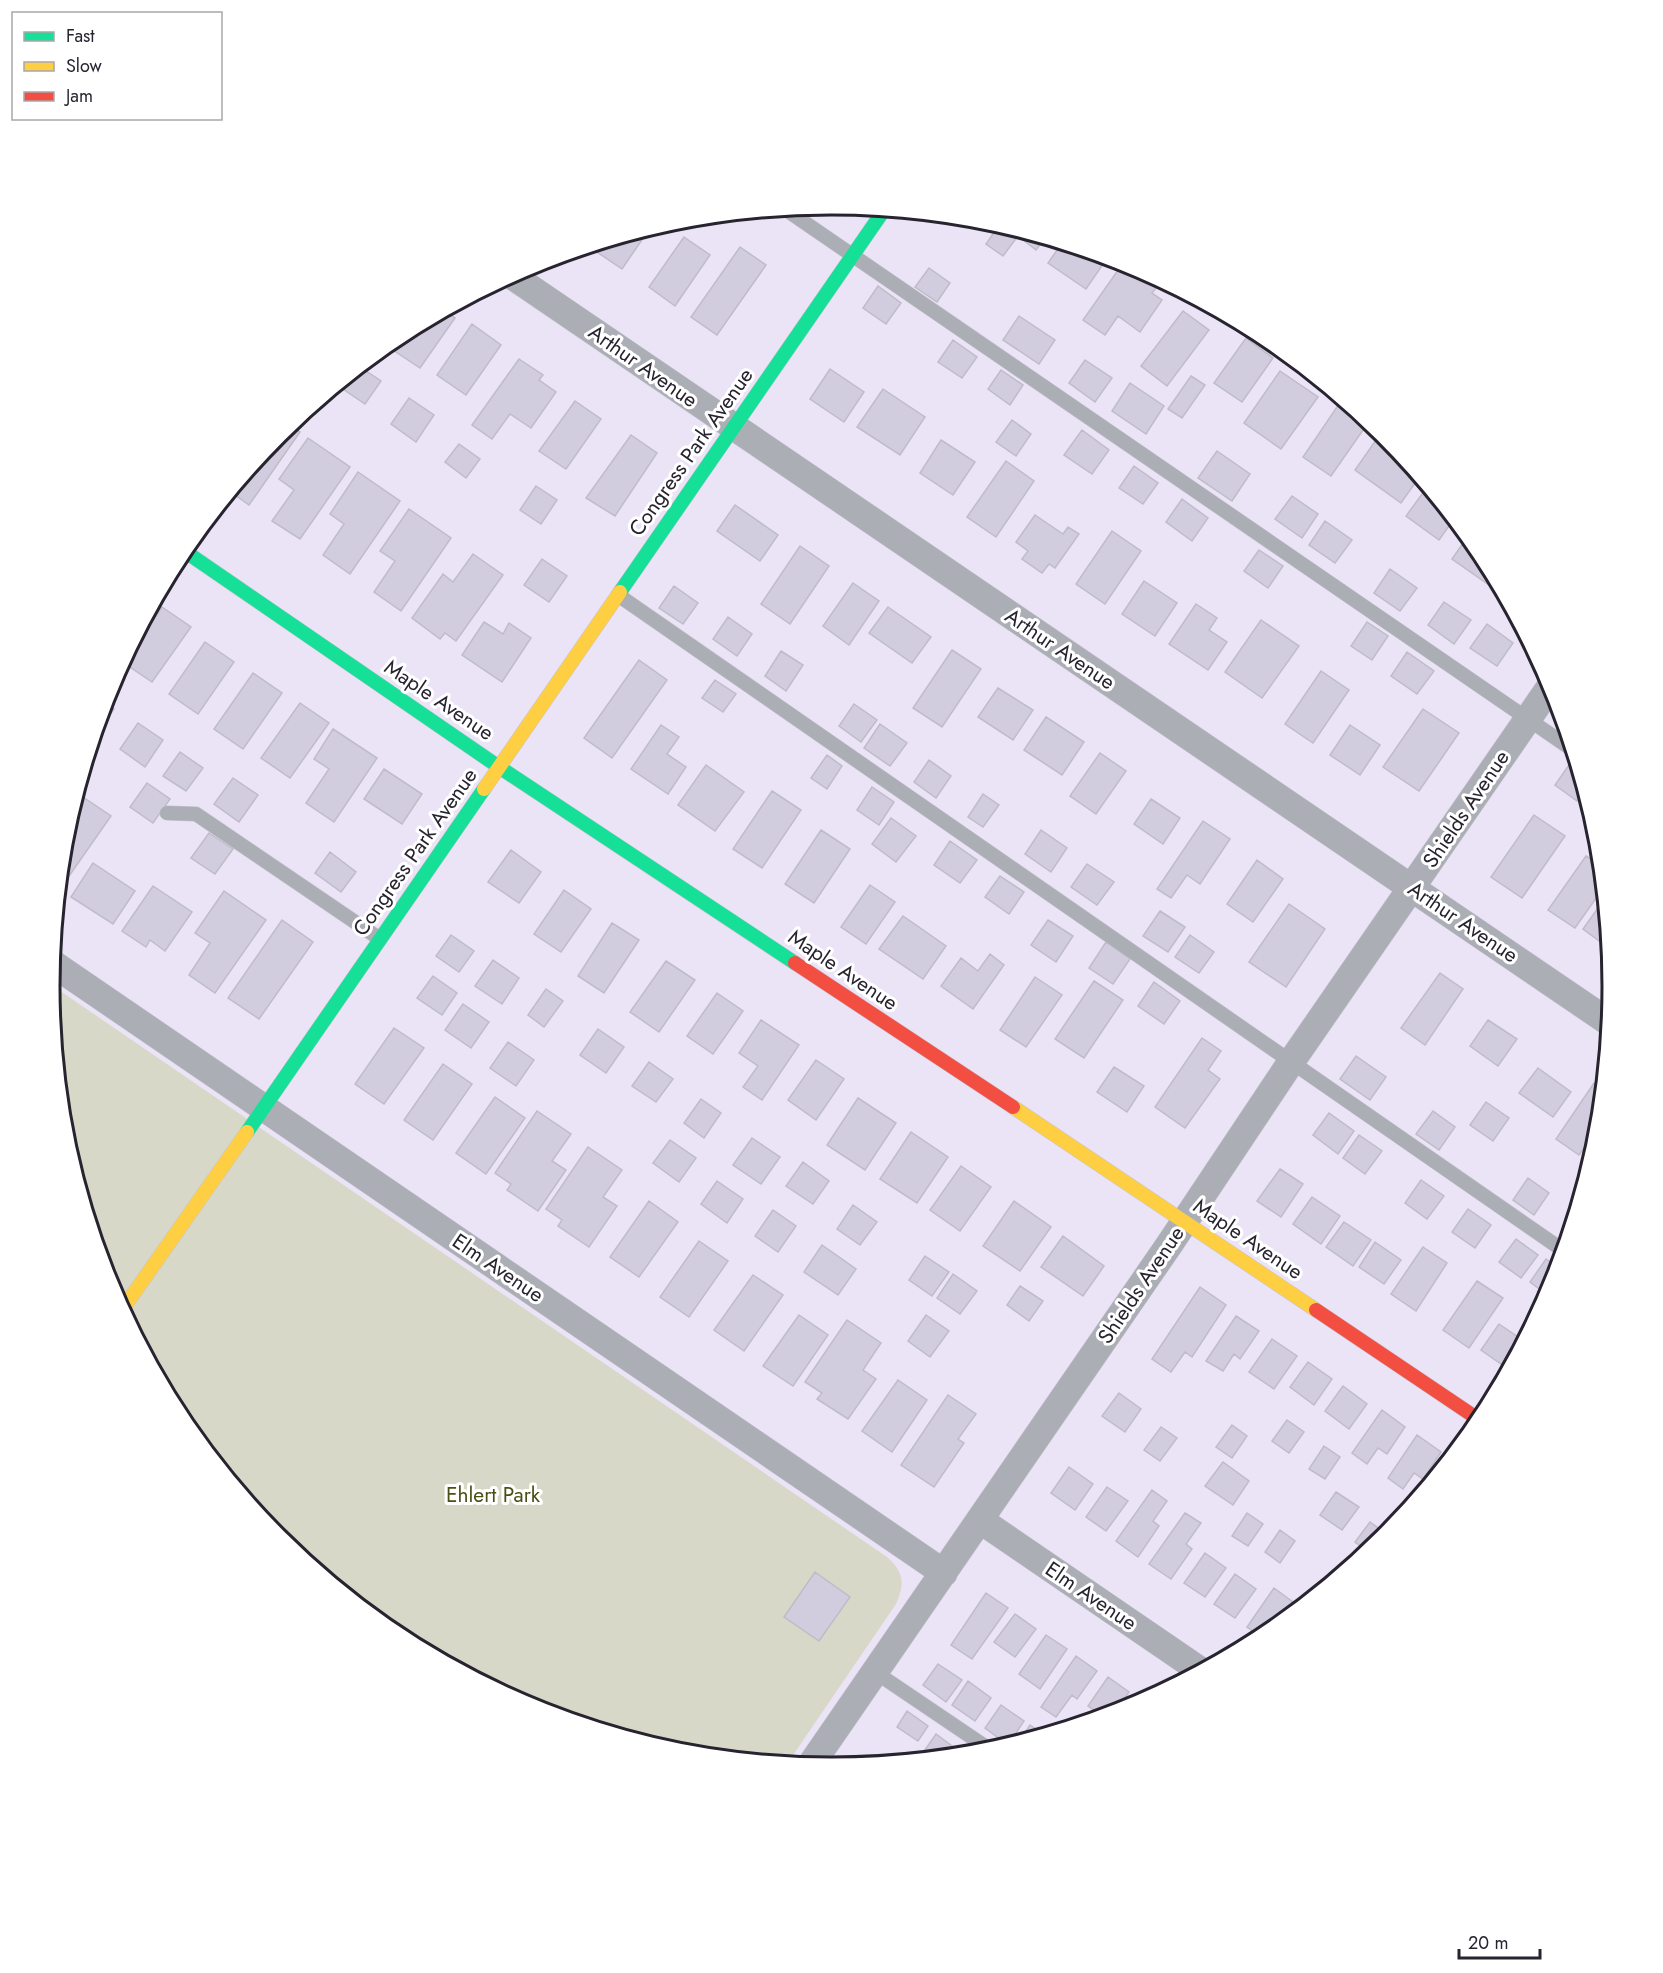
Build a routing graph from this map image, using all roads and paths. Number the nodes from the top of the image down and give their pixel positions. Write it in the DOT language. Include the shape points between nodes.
graph roads {
  1 [pos="796,216"];
  2 [pos="879,217"];
  3 [pos="852,255"];
  4 [pos="520,281"];
  5 [pos="733,428"];
  6 [pos="192,556"];
  7 [pos="618,595"];
  8 [pos="1545,694"];
  9 [pos="1527,718"];
  10 [pos="1563,743"];
  11 [pos="499,767"];
  12 [pos="167,813"];
  13 [pos="1412,888"];
  14 [pos="380,939"];
  15 [pos="61,969"];
  16 [pos="1602,1017"];
  17 [pos="1291,1062"];
  18 [pos="264,1109"];
  19 [pos="1185,1221"];
  20 [pos="1557,1246"];
  21 [pos="128,1302"];
  22 [pos="1472,1416"];
  23 [pos="980,1520"];
  24 [pos="944,1573"];
  25 [pos="1195,1667"];
  26 [pos="875,1672"];
  27 [pos="981,1743"];
  28 [pos="816,1757"];
  1 -- 3 [label="lane"];
  2 -- 3 [label="street, Congress Park Avenue"];
  3 -- 5 [label="street, Congress Park Avenue"];
  3 -- 9 [label="lane"];
  4 -- 5 [label="street, Arthur Avenue"];
  5 -- 7 [label="street, Congress Park Avenue"];
  5 -- 13 [label="street, Arthur Avenue"];
  6 -- 11 [label="street, Maple Avenue"];
  7 -- 11 [label="street, Congress Park Avenue"];
  7 -- 17 [label="lane"];
  8 -- 9 [label="street, Shields Avenue"];
  9 -- 10 [label="lane"];
  9 -- 13 [label="street, Shields Avenue"];
  11 -- 14 [label="street, Congress Park Avenue"];
  11 -- 19 [label="street, Maple Avenue"];
  12 -- 14 [label="lane" via="196,814"];
  13 -- 16 [label="street, Arthur Avenue"];
  13 -- 17 [label="street, Shields Avenue"];
  14 -- 18 [label="street, Congress Park Avenue"];
  15 -- 18 [label="street, Elm Avenue"];
  17 -- 19 [label="street, Shields Avenue"];
  17 -- 20 [label="lane"];
  18 -- 21 [label="street, Congress Park Avenue"];
  18 -- 24 [label="street, Elm Avenue"];
  19 -- 22 [label="street, Maple Avenue"];
  19 -- 23 [label="street, Shields Avenue"];
  23 -- 24 [label="street, Shields Avenue"];
  23 -- 25 [label="street, Elm Avenue"];
  24 -- 26 [label="street, Shields Avenue"];
  26 -- 27 [label="lane"];
  26 -- 28 [label="street, Shields Avenue"];
}
